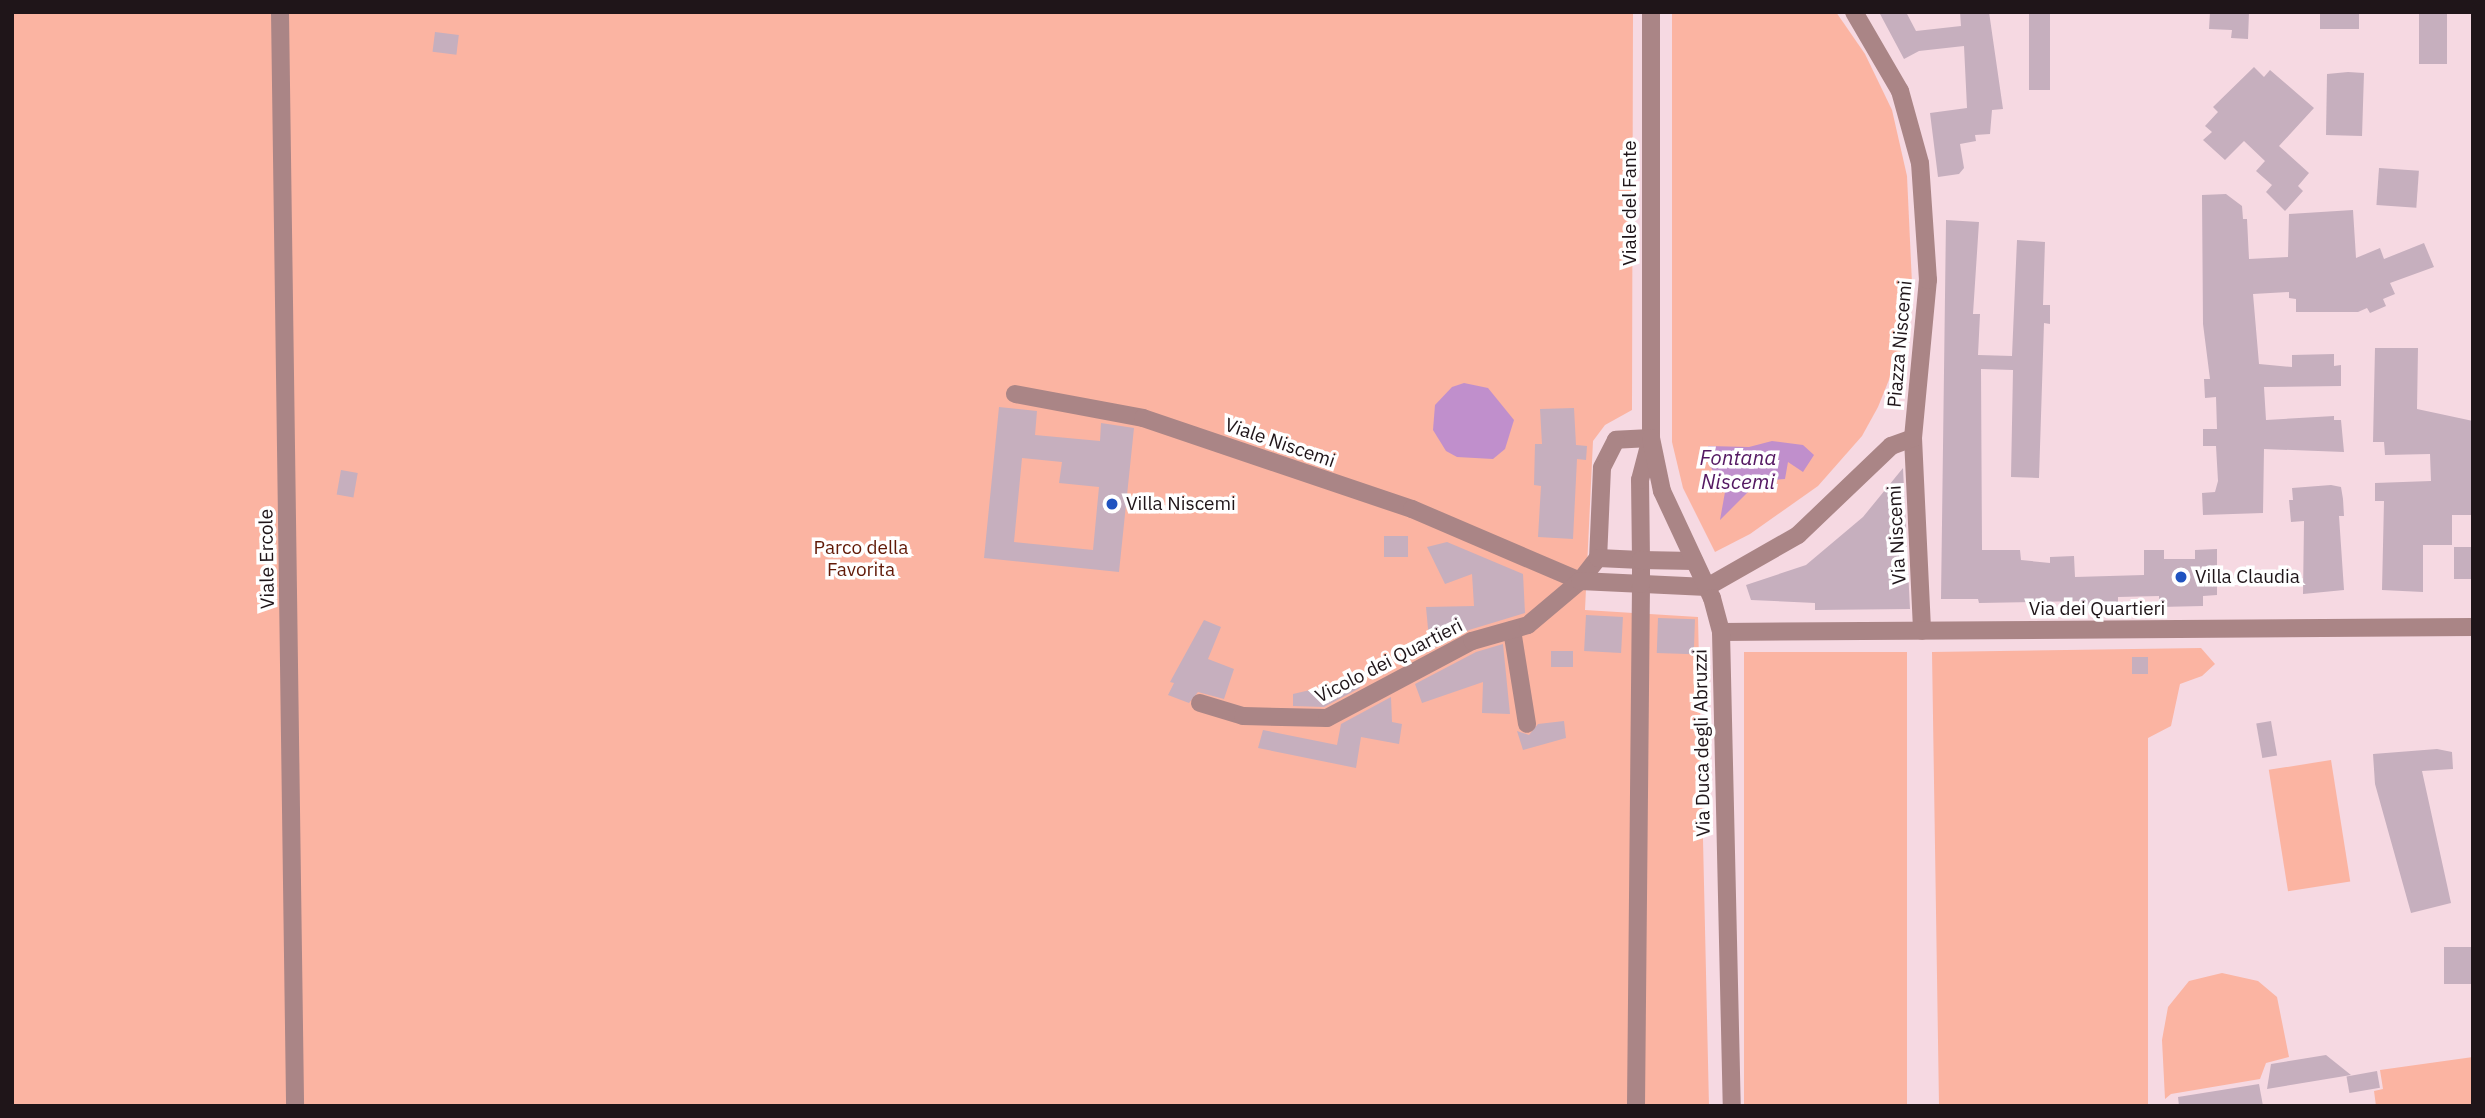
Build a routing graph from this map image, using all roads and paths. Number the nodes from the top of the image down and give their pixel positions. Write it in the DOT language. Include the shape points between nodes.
graph roads {
  1 [pos="280,12"];
  2 [pos="1651,12"];
  3 [pos="1854,12"];
  4 [pos="1650,393"];
  5 [pos="1015,394"];
  6 [pos="1651,438"];
  7 [pos="1913,438"];
  8 [pos="1598,558"];
  9 [pos="1641,560"];
  10 [pos="1694,561"];
  11 [pos="1580,581"];
  12 [pos="1641,584"];
  13 [pos="1707,587"];
  14 [pos="2473,627"];
  15 [pos="1512,630"];
  16 [pos="1922,631"];
  17 [pos="1721,632"];
  18 [pos="1200,703"];
  19 [pos="1527,724"];
  20 [pos="295,1106"];
  21 [pos="1636,1106"];
  22 [pos="1732,1106"];
  1 -- 20 [label="street, Viale Ercole"];
  2 -- 4 [label="street, Viale del Fante"];
  3 -- 7 [label="street, Piazza Niscemi" via="1900,90 1920,163 1928,280"];
  4 -- 6 [label="street, Via Duca degli Abruzzi"];
  5 -- 11 [label="street, Viale Niscemi" via="1143,418 1412,509"];
  6 -- 8 [label="street" via="1616,440 1602,468"];
  6 -- 9 [label="street" via="1640,480"];
  6 -- 10 [label="street, Via Duca degli Abruzzi" via="1662,491"];
  7 -- 13 [label="street" via="1891,446 1798,535"];
  7 -- 16 [label="street, Via Niscemi"];
  8 -- 9 [label="street"];
  8 -- 11 [label="street, Vicolo dei Quartieri"];
  9 -- 10 [label="street"];
  9 -- 12 [label="street"];
  10 -- 13 [label="street, Via Duca degli Abruzzi"];
  11 -- 12 [label="street"];
  11 -- 15 [label="street, Vicolo dei Quartieri" via="1528,625"];
  12 -- 13 [label="street"];
  12 -- 21 [label="street"];
  13 -- 17 [label="street, Via Duca degli Abruzzi"];
  14 -- 16 [label="street, Via dei Quartieri"];
  15 -- 18 [label="street, Vicolo dei Quartieri" via="1472,641 1327,718 1243,716"];
  15 -- 19 [label="street"];
  16 -- 17 [label="street, Via dei Quartieri"];
  17 -- 22 [label="street, Via Duca degli Abruzzi"];
}
